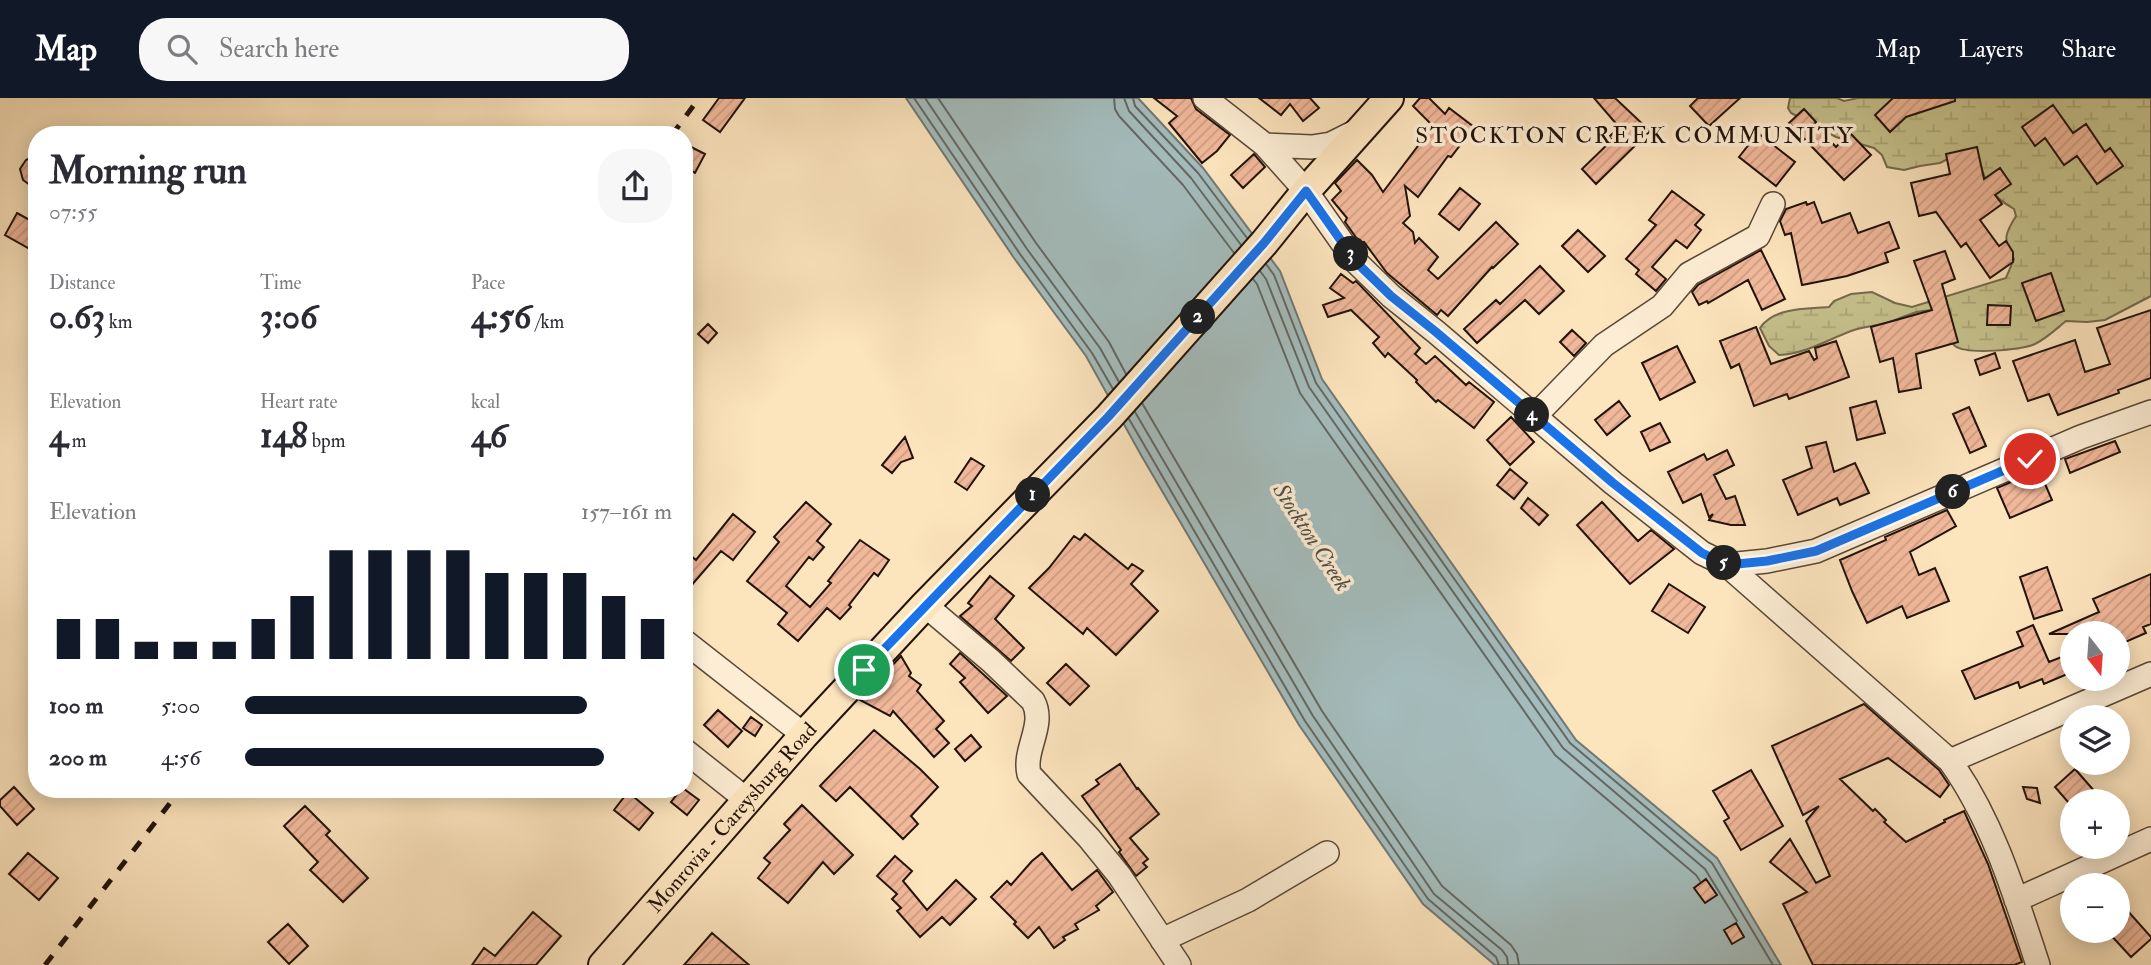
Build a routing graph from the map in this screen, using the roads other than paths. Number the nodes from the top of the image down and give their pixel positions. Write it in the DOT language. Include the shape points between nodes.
graph roads {
  1 [pos="1205,98"];
  2 [pos="1389,98"];
  3 [pos="1363,128"];
  4 [pos="1265,145"];
  5 [pos="1306,191"];
  6 [pos="1773,204"];
  7 [pos="2151,412"];
  8 [pos="1534,417"];
  9 [pos="1727,565"];
  10 [pos="925,605"];
  11 [pos="693,648"];
  12 [pos="2151,674"];
  13 [pos="803,735"];
  14 [pos="693,757"];
  15 [pos="1950,761"];
  16 [pos="747,800"];
  17 [pos="2151,839"];
  18 [pos="1327,853"];
  19 [pos="2016,900"];
  20 [pos="1162,940"];
  21 [pos="603,965"];
  22 [pos="1179,965"];
  23 [pos="2038,965"];
  1 -- 4 [label="street"];
  2 -- 3 [label="main road, Monrovia - Careysburg Road"];
  3 -- 4 [label="street" via="1331,144"];
  3 -- 5 [label="main road, Monrovia - Careysburg Road"];
  4 -- 5 [label="street"];
  5 -- 8 [label="street" via="1356,262"];
  5 -- 10 [label="main road, Monrovia - Careysburg Road" via="1108,417"];
  6 -- 8 [label="street" via="1758,236 1689,274 1662,306 1604,345"];
  7 -- 9 [label="street" via="2081,437 1816,551"];
  8 -- 9 [label="street" via="1702,553"];
  9 -- 15 [label="street"];
  10 -- 13 [label="main road, Monrovia - Careysburg Road"];
  10 -- 20 [label="street" via="1033,701 1038,719 1026,760 1029,774 1119,875"];
  11 -- 13 [label="street"];
  12 -- 15 [label="street"];
  13 -- 16 [label="main road, Monrovia - Careysburg Road"];
  14 -- 16 [label="street"];
  15 -- 19 [label="street" via="1977,806"];
  16 -- 21 [label="main road, Monrovia - Careysburg Road"];
  17 -- 19 [label="street"];
  18 -- 20 [label="street" via="1248,900"];
  19 -- 23 [label="street"];
  20 -- 22 [label="street"];
}
